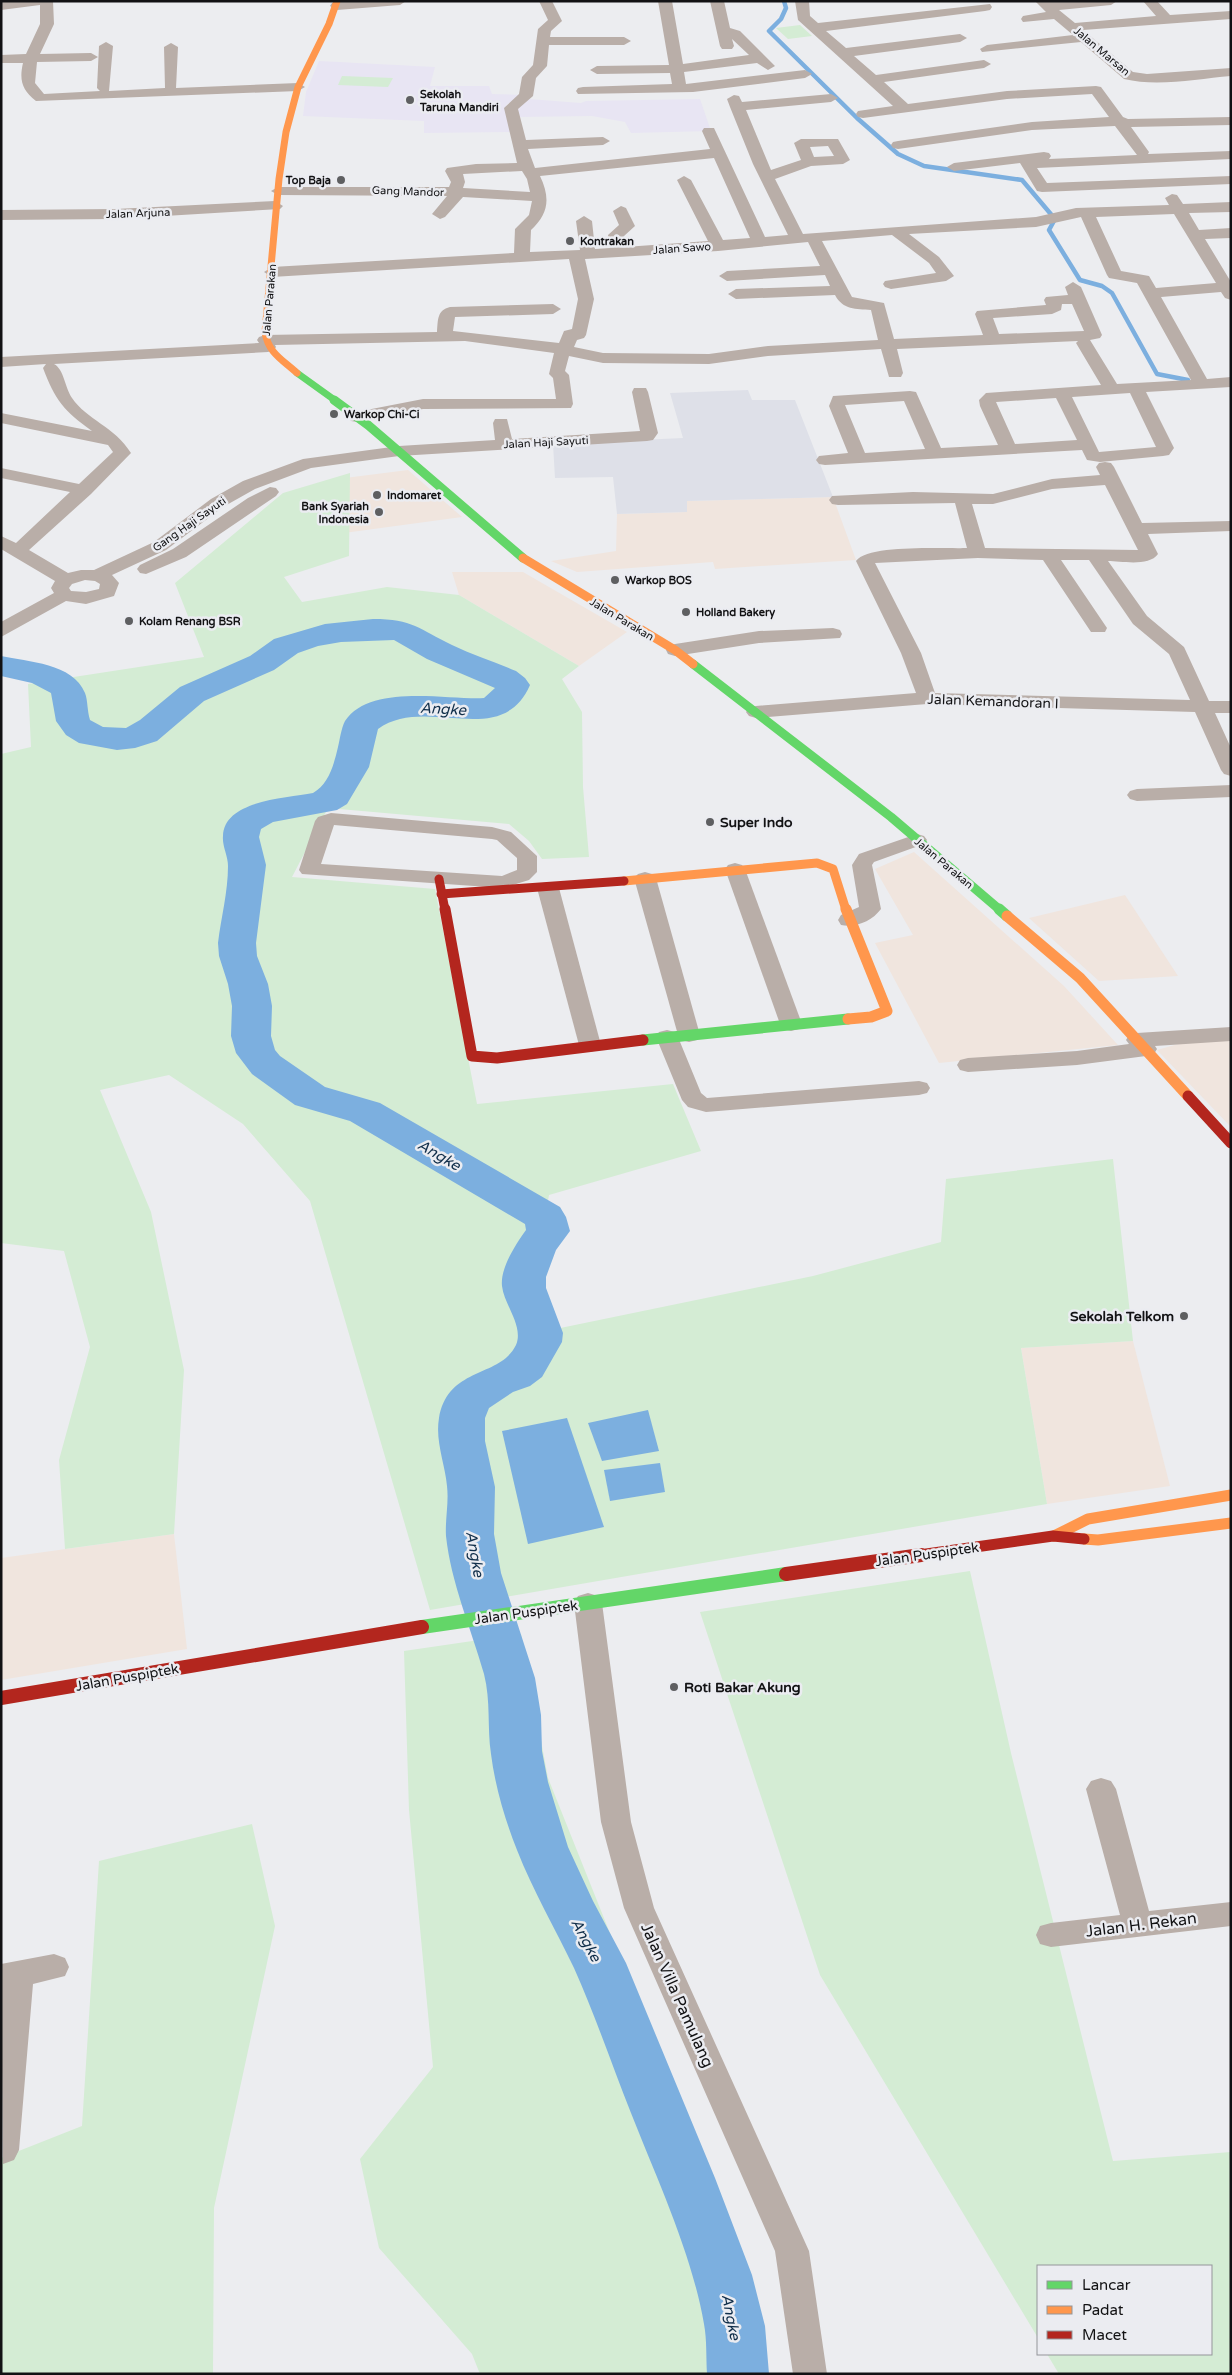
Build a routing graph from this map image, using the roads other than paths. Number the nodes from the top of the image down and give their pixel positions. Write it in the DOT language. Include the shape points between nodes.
graph roads {
  1 [pos="44,1"];
  2 [pos="400,1"];
  3 [pos="544,1"];
  4 [pos="665,1"];
  5 [pos="717,1"];
  6 [pos="802,1"];
  7 [pos="1111,1"];
  8 [pos="1149,1"];
  9 [pos="337,4"];
  10 [pos="1,6"];
  11 [pos="985,7"];
  12 [pos="1051,7"];
  13 [pos="1231,15"];
  14 [pos="1028,19"];
  15 [pos="1167,20"];
  16 [pos="814,28"];
  17 [pos="725,31"];
  18 [pos="1083,32"];
  19 [pos="960,38"];
  20 [pos="542,41"];
  21 [pos="624,41"];
  22 [pos="106,46"];
  23 [pos="171,47"];
  24 [pos="987,49"];
  25 [pos="842,53"];
  26 [pos="92,56"];
  27 [pos="30,58"];
  28 [pos="760,58"];
  29 [pos="1,59"];
  30 [pos="730,62"];
  31 [pos="984,64"];
  32 [pos="676,69"];
  33 [pos="596,70"];
  34 [pos="1231,72"];
  35 [pos="805,74"];
  36 [pos="780,77"];
  37 [pos="872,80"];
  38 [pos="43,81"];
  39 [pos="170,86"];
  40 [pos="298,87"];
  41 [pos="104,88"];
  42 [pos="680,88"];
  43 [pos="214,89"];
  44 [pos="584,91"];
  45 [pos="831,98"];
  46 [pos="904,108"];
  47 [pos="863,114"];
  48 [pos="1231,121"];
  49 [pos="1122,122"];
  50 [pos="709,131"];
  51 [pos="604,141"];
  52 [pos="577,142"];
  53 [pos="520,145"];
  54 [pos="898,145"];
  55 [pos="1231,150"];
  56 [pos="717,153"];
  57 [pos="1146,155"];
  58 [pos="1231,155"];
  59 [pos="809,162"];
  60 [pos="585,166"];
  61 [pos="954,167"];
  62 [pos="528,170"];
  63 [pos="766,177"];
  64 [pos="684,180"];
  65 [pos="1231,180"];
  66 [pos="1164,183"];
  67 [pos="456,193"];
  68 [pos="537,197"];
  69 [pos="277,198"];
  70 [pos="1231,207"];
  71 [pos="1179,209"];
  72 [pos="621,211"];
  73 [pos="1087,213"];
  74 [pos="440,214"];
  75 [pos="1,215"];
  76 [pos="584,221"];
  77 [pos="897,232"];
  78 [pos="1231,233"];
  79 [pos="1194,235"];
  80 [pos="806,239"];
  81 [pos="760,242"];
  82 [pos="718,246"];
  83 [pos="620,252"];
  84 [pos="582,254"];
  85 [pos="522,257"];
  86 [pos="830,270"];
  87 [pos="272,272"];
  88 [pos="727,276"];
  89 [pos="891,284"];
  90 [pos="1228,287"];
  91 [pos="840,290"];
  92 [pos="1150,293"];
  93 [pos="736,294"];
  94 [pos="553,309"];
  95 [pos="445,336"];
  96 [pos="993,339"];
  97 [pos="266,343"];
  98 [pos="1084,343"];
  99 [pos="886,344"];
  100 [pos="564,349"];
  101 [pos="1,362"];
  102 [pos="51,368"];
  103 [pos="895,373"];
  104 [pos="1231,382"];
  105 [pos="1201,383"];
  106 [pos="1110,385"];
  107 [pos="1173,385"];
  108 [pos="1135,387"];
  109 [pos="640,392"];
  110 [pos="1061,392"];
  111 [pos="357,417"];
  112 [pos="1,418"];
  113 [pos="501,423"];
  114 [pos="114,441"];
  115 [pos="504,444"];
  116 [pos="1087,445"];
  117 [pos="1009,449"];
  118 [pos="935,453"];
  119 [pos="403,455"];
  120 [pos="859,458"];
  121 [pos="825,460"];
  122 [pos="1,473"];
  123 [pos="85,490"];
  124 [pos="962,498"];
  125 [pos="838,500"];
  126 [pos="1135,529"];
  127 [pos="1229,529"];
  128 [pos="1,541"];
  129 [pos="19,550"];
  130 [pos="978,553"];
  131 [pos="1048,554"];
  132 [pos="1095,556"];
  133 [pos="65,587"];
  134 [pos="1098,628"];
  135 [pos="1,631"];
  136 [pos="833,634"];
  137 [pos="675,650"];
  138 [pos="927,698"];
  139 [pos="1202,706"];
  140 [pos="1231,707"];
  141 [pos="756,712"];
  142 [pos="1230,767"];
  143 [pos="1231,791"];
  144 [pos="1137,794"];
  145 [pos="917,840"];
  146 [pos="735,869"];
  147 [pos="645,878"];
  148 [pos="440,886"];
  149 [pos="548,888"];
  150 [pos="849,920"];
  151 [pos="791,1024"];
  152 [pos="1231,1034"];
  153 [pos="678,1036"];
  154 [pos="1142,1044"];
  155 [pos="590,1045"];
  156 [pos="968,1065"];
  157 [pos="919,1088"];
  158 [pos="1231,1143"];
  159 [pos="1231,1495"];
  160 [pos="1231,1522"];
  161 [pos="1053,1536"];
  162 [pos="575,1605"];
  163 [pos="1,1698"];
  164 [pos="1101,1789"];
  165 [pos="1231,1914"];
  166 [pos="1136,1923"];
  167 [pos="1051,1935"];
  168 [pos="54,1967"];
  169 [pos="10,1975"];
  170 [pos="3,2150"];
  171 [pos="810,2374"];
  1 -- 10 [label="street"];
  1 -- 27 [label="street" via="48,10 46,25"];
  2 -- 9 [label="street"];
  3 -- 20 [label="street" via="555,20 546,28"];
  4 -- 32 [label="street"];
  5 -- 17 [label="street"];
  6 -- 16 [label="street" via="802,17"];
  7 -- 12 [label="street"];
  8 -- 15 [label="street"];
  9 -- 40 [label="street, Jalan Parakan"];
  11 -- 16 [label="street"];
  12 -- 14 [label="street"];
  12 -- 18 [label="street, Jalan Marsan"];
  13 -- 15 [label="street"];
  15 -- 18 [label="street"];
  16 -- 25 [label="street"];
  17 -- 28 [label="street" via="735,34"];
  17 -- 30 [label="street"];
  18 -- 24 [label="street"];
  18 -- 34 [label="street, Jalan Marsan" via="1133,77"];
  19 -- 25 [label="street"];
  20 -- 21 [label="street"];
  20 -- 53 [label="street" via="540,66 529,77 526,96 511,108"];
  22 -- 41 [label="street"];
  23 -- 39 [label="street"];
  25 -- 37 [label="street"];
  26 -- 27 [label="street"];
  27 -- 29 [label="street"];
  27 -- 43 [label="street" via="29,85 36,95 44,99"];
  28 -- 30 [label="street"];
  28 -- 36 [label="street"];
  30 -- 32 [label="street"];
  31 -- 37 [label="street"];
  32 -- 33 [label="street"];
  32 -- 42 [label="street"];
  35 -- 36 [label="street"];
  36 -- 42 [label="street"];
  37 -- 46 [label="street"];
  38 -- 41 [label="street" via="42,90"];
  39 -- 41 [label="street"];
  39 -- 43 [label="street" via="212,84"];
  40 -- 43 [label="street"];
  40 -- 69 [label="street, Jalan Parakan"];
  42 -- 44 [label="street"];
  45 -- 63 [label="street" via="735,103"];
  46 -- 47 [label="street"];
  46 -- 49 [label="street" via="1023,93 1096,90"];
  48 -- 49 [label="street"];
  49 -- 54 [label="street" via="1032,126"];
  49 -- 57 [label="street"];
  50 -- 56 [label="street"];
  51 -- 52 [label="street"];
  52 -- 53 [label="street"];
  52 -- 60 [label="street"];
  53 -- 62 [label="street"];
  55 -- 57 [label="street"];
  56 -- 60 [label="street"];
  56 -- 81 [label="street"];
  57 -- 58 [label="street"];
  57 -- 61 [label="street" via="1024,158"];
  57 -- 66 [label="street"];
  57 -- 66 [label="street" via="1027,164 1042,188"];
  59 -- 63 [label="street"];
  60 -- 62 [label="street"];
  62 -- 67 [label="street" via="476,168 452,171 458,182"];
  62 -- 68 [label="street" via="534,179"];
  63 -- 80 [label="street"];
  64 -- 82 [label="street"];
  65 -- 66 [label="street"];
  66 -- 71 [label="street"];
  67 -- 68 [label="street, Gang Mandor"];
  67 -- 69 [label="street, Gang Mandor" via="381,190"];
  67 -- 74 [label="street"];
  68 -- 85 [label="street" via="540,205 537,215 523,229"];
  69 -- 75 [label="street, Jalan Arjuna" via="115,214"];
  69 -- 87 [label="street, Jalan Parakan"];
  70 -- 71 [label="street, Jalan Sawo"];
  71 -- 73 [label="street, Jalan Sawo"];
  71 -- 79 [label="street"];
  72 -- 83 [label="street" via="627,226 616,235"];
  73 -- 77 [label="street, Jalan Sawo"];
  73 -- 92 [label="street" via="1115,275 1143,279"];
  76 -- 84 [label="street"];
  77 -- 80 [label="street, Jalan Sawo"];
  77 -- 89 [label="street" via="934,260 946,276"];
  78 -- 79 [label="street"];
  79 -- 90 [label="street" via="1216,258"];
  80 -- 81 [label="street, Jalan Sawo"];
  80 -- 86 [label="street"];
  81 -- 82 [label="street, Jalan Sawo"];
  82 -- 83 [label="street, Jalan Sawo"];
  83 -- 84 [label="street, Jalan Sawo"];
  84 -- 85 [label="street, Jalan Sawo"];
  84 -- 100 [label="street" via="586,307 578,334 570,334"];
  85 -- 87 [label="street, Jalan Sawo"];
  86 -- 88 [label="street"];
  86 -- 91 [label="street"];
  87 -- 97 [label="street, Jalan Parakan"];
  90 -- 92 [label="street"];
  91 -- 93 [label="street"];
  91 -- 99 [label="street" via="850,302 878,306"];
  92 -- 105 [label="street"];
  94 -- 95 [label="street" via="450,312 446,314"];
  95 -- 97 [label="street"];
  95 -- 100 [label="street" via="481,337"];
  96 -- 96 [label="street" via="1094,335 1075,293 1052,300 1055,308 1052,309 983,314"];
  96 -- 99 [label="street"];
  97 -- 101 [label="street"];
  97 -- 111 [label="street, Jalan Parakan" via="304,379"];
  98 -- 106 [label="street"];
  99 -- 100 [label="street" via="783,350 693,360 603,358"];
  99 -- 103 [label="street"];
  100 -- 111 [label="street" via="556,362 557,374 561,375 563,405 432,404"];
  102 -- 114 [label="street" via="69,406"];
  104 -- 105 [label="street"];
  105 -- 107 [label="street"];
  106 -- 107 [label="street" via="1161,379"];
  106 -- 108 [label="street"];
  106 -- 110 [label="street"];
  107 -- 108 [label="street"];
  108 -- 116 [label="street" via="1165,448 1163,451 1100,458 1093,456"];
  109 -- 115 [label="street, Jalan Haji Sayuti" via="647,436"];
  110 -- 116 [label="street"];
  110 -- 117 [label="street" via="1005,395 987,400"];
  111 -- 119 [label="street, Jalan Parakan"];
  112 -- 114 [label="street"];
  113 -- 115 [label="street"];
  114 -- 123 [label="street" via="122,456"];
  115 -- 119 [label="street, Jalan Haji Sayuti"];
  116 -- 117 [label="street"];
  117 -- 118 [label="street"];
  118 -- 120 [label="street"];
  118 -- 120 [label="street" via="910,396 840,400 836,402 837,406"];
  119 -- 133 [label="street, Gang Haji Sayuti" via="278,488 242,507 209,535 151,568 104,579 81,575"];
  119 -- 137 [label="street, Jalan Parakan" via="524,559"];
  120 -- 121 [label="street"];
  122 -- 123 [label="street"];
  123 -- 129 [label="street"];
  124 -- 125 [label="street"];
  124 -- 126 [label="street" via="993,499 1108,473"];
  124 -- 130 [label="street"];
  126 -- 127 [label="street"];
  126 -- 132 [label="street" via="1149,554"];
  128 -- 129 [label="street"];
  129 -- 133 [label="street"];
  130 -- 131 [label="street"];
  130 -- 138 [label="street" via="878,556 865,561 911,653"];
  131 -- 132 [label="street"];
  131 -- 134 [label="street"];
  132 -- 139 [label="street" via="1140,620 1178,651"];
  133 -- 135 [label="street, Gang Haji Sayuti"];
  136 -- 137 [label="street" via="759,637"];
  137 -- 141 [label="street, Jalan Parakan"];
  138 -- 139 [label="street, Jalan Kemandoran I"];
  138 -- 141 [label="street, Jalan Kemandoran I"];
  139 -- 140 [label="street, Jalan Kemandoran I"];
  139 -- 142 [label="street"];
  141 -- 145 [label="street, Jalan Parakan"];
  143 -- 144 [label="street"];
  145 -- 150 [label="street" via="866,858 862,865 870,909"];
  145 -- 154 [label="street, Jalan Parakan" via="1080,978"];
  146 -- 147 [label="street"];
  146 -- 150 [label="street" via="827,865 833,868"];
  146 -- 151 [label="street"];
  147 -- 149 [label="street"];
  147 -- 153 [label="street"];
  148 -- 148 [label="street" via="311,870 308,868 325,821 331,820 492,833 504,836 527,856 527,872 522,876 502,882"];
  148 -- 149 [label="street"];
  148 -- 155 [label="street" via="472,1056 497,1058"];
  149 -- 155 [label="street"];
  150 -- 151 [label="street" via="887,1011 871,1017"];
  151 -- 153 [label="street"];
  152 -- 154 [label="street"];
  153 -- 155 [label="street"];
  153 -- 157 [label="street" via="690,1096 706,1105"];
  154 -- 156 [label="street" via="1077,1058"];
  154 -- 158 [label="street, Jalan Parakan" via="1161,1069"];
  159 -- 161 [label="street, Jalan Puspiptek" via="1088,1519"];
  160 -- 161 [label="street, Jalan Puspiptek" via="1098,1540"];
  161 -- 162 [label="street, Jalan Puspiptek"];
  162 -- 163 [label="street, Jalan Puspiptek" via="444,1623"];
  162 -- 171 [label="street, Jalan Villa Pamulang" via="616,1822 639,1908 792,2251"];
  164 -- 166 [label="street"];
  165 -- 166 [label="street, Jalan H. Rekan"];
  166 -- 167 [label="street, Jalan H. Rekan"];
  168 -- 169 [label="street"];
  169 -- 170 [label="street"];
}
